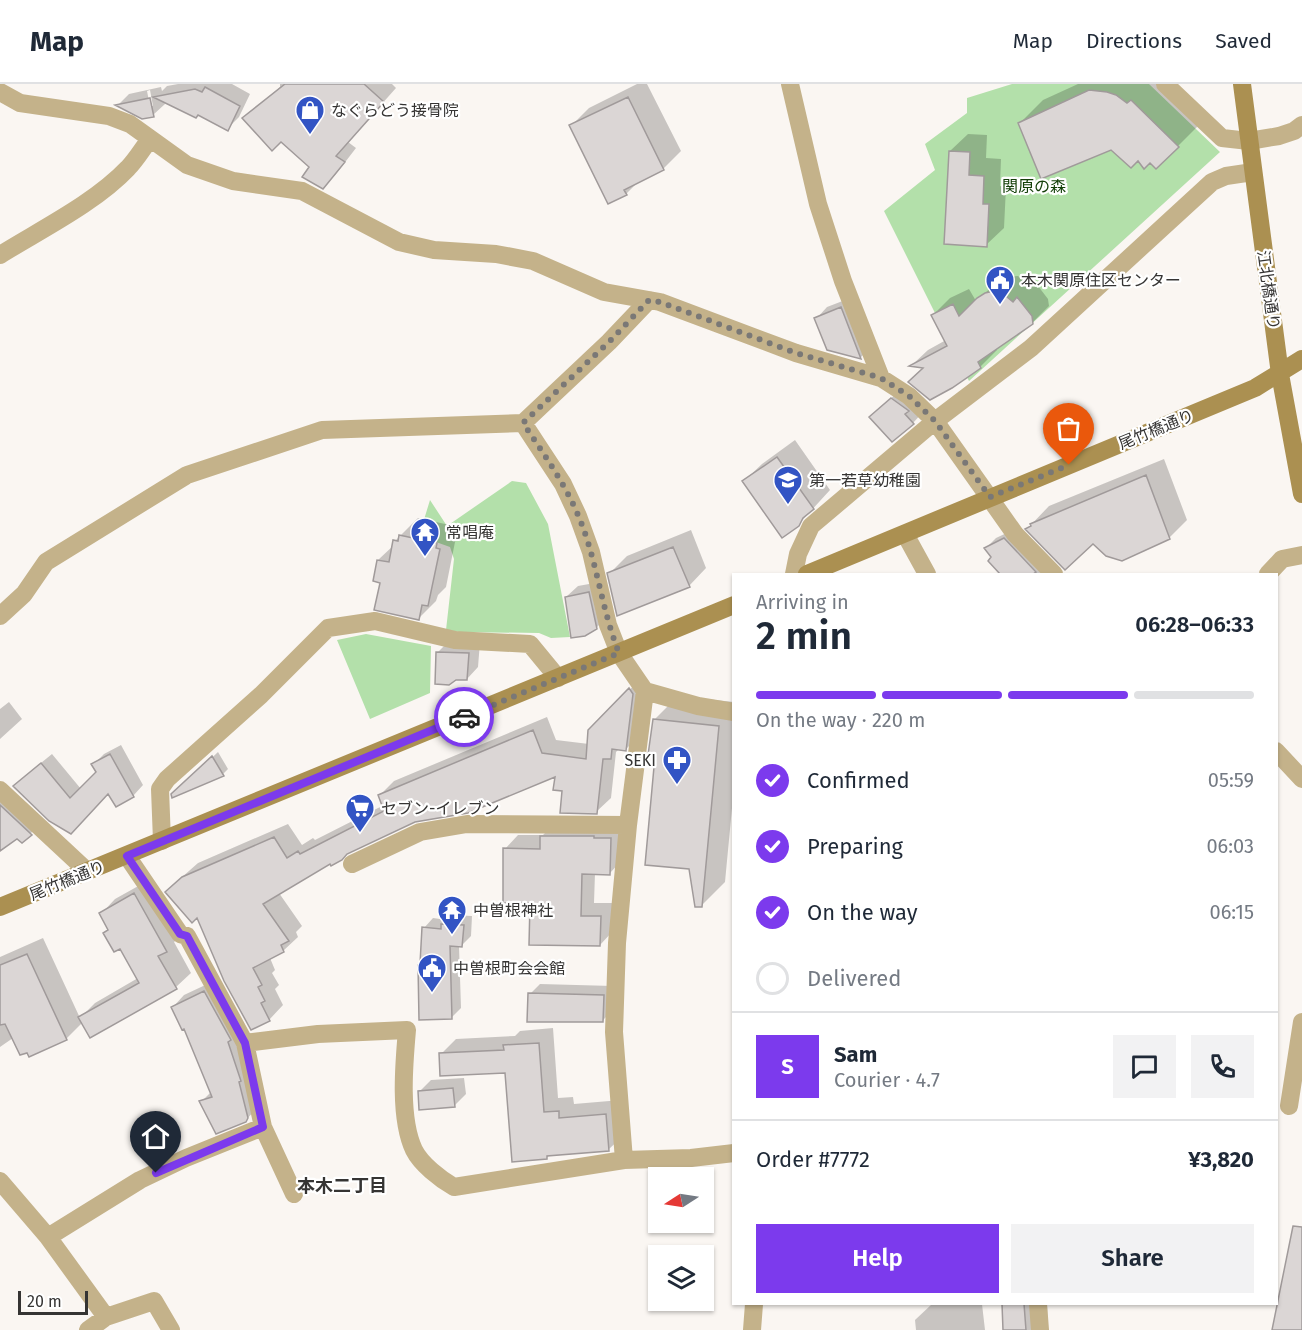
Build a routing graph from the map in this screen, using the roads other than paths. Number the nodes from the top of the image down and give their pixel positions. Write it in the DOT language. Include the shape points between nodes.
graph roads {
  1 [pos="790,84"];
  2 [pos="1165,84"];
  3 [pos="1242,84"];
  4 [pos="0,92"];
  5 [pos="1302,125"];
  6 [pos="150,139"];
  7 [pos="1249,141"];
  8 [pos="1252,172"];
  9 [pos="0,255"];
  10 [pos="649,300"];
  11 [pos="1302,359"];
  12 [pos="1280,374"];
  13 [pos="881,378"];
  14 [pos="935,421"];
  15 [pos="523,423"];
  16 [pos="1302,494"];
  17 [pos="990,497"];
  18 [pos="905,534"];
  19 [pos="1302,555"];
  20 [pos="794,573"];
  21 [pos="809,573"];
  22 [pos="926,573"];
  23 [pos="1053,573"];
  24 [pos="1269,573"];
  25 [pos="732,606"];
  26 [pos="0,616"];
  27 [pos="619,653"];
  28 [pos="558,678"];
  29 [pos="645,690"];
  30 [pos="732,712"];
  31 [pos="1278,755"];
  32 [pos="1302,779"];
  33 [pos="0,790"];
  34 [pos="628,825"];
  35 [pos="162,841"];
  36 [pos="127,856"];
  37 [pos="352,864"];
  38 [pos="87,871"];
  39 [pos="0,907"];
  40 [pos="1302,1022"];
  41 [pos="245,1043"];
  42 [pos="1289,1106"];
  43 [pos="263,1127"];
  44 [pos="732,1153"];
  45 [pos="624,1160"];
  46 [pos="0,1181"];
  47 [pos="294,1194"];
  48 [pos="48,1237"];
  49 [pos="754,1305"];
  50 [pos="1038,1305"];
  51 [pos="106,1317"];
  52 [pos="88,1330"];
  53 [pos="171,1330"];
  54 [pos="752,1330"];
  55 [pos="1040,1330"];
  1 -- 13 [label="street" via="818,204"];
  2 -- 7 [label="street" via="1222,138"];
  3 -- 7 [label="main road, 江北橋通り"];
  4 -- 6 [label="street" via="20,103 109,116 130,124"];
  5 -- 7 [label="street" via="1279,136"];
  6 -- 9 [label="street" via="118,178"];
  6 -- 10 [label="street" via="187,165 233,181 302,191 399,242 532,261 604,292"];
  7 -- 8 [label="main road, 江北橋通り"];
  8 -- 12 [label="main road, 江北橋通り"];
  8 -- 14 [label="street" via="1212,182 1031,348"];
  10 -- 13 [label="street" via="796,353"];
  10 -- 15 [label="street"];
  11 -- 12 [label="main road, 尾竹橋通り"];
  12 -- 16 [label="main road, 江北橋通り"];
  12 -- 17 [label="main road, 尾竹橋通り" via="1255,388"];
  13 -- 14 [label="street" via="909,396"];
  14 -- 17 [label="street"];
  14 -- 20 [label="street" via="812,526 798,554"];
  15 -- 26 [label="street" via="322,430 187,475 46,562 24,594"];
  15 -- 27 [label="street" via="563,484 578,516"];
  17 -- 18 [label="main road, 尾竹橋通り"];
  17 -- 23 [label="street" via="1015,534"];
  18 -- 21 [label="main road, 尾竹橋通り"];
  18 -- 22 [label="street"];
  19 -- 24 [label="street" via="1282,559"];
  25 -- 27 [label="main road, 尾竹橋通り"];
  27 -- 28 [label="main road, 尾竹橋通り"];
  27 -- 29 [label="street"];
  28 -- 35 [label="main road, 尾竹橋通り"];
  28 -- 35 [label="street" via="530,644 455,640 375,621 328,628 261,695 167,779 160,789"];
  29 -- 30 [label="street"];
  29 -- 34 [label="street"];
  31 -- 32 [label="street"];
  33 -- 38 [label="street"];
  34 -- 37 [label="street" via="466,824 420,832"];
  34 -- 45 [label="street" via="617,943 614,1032"];
  35 -- 36 [label="main road, 尾竹橋通り"];
  36 -- 38 [label="main road, 尾竹橋通り"];
  36 -- 41 [label="street" via="180,934 187,936"];
  38 -- 39 [label="main road, 尾竹橋通り"];
  40 -- 42 [label="street"];
  41 -- 43 [label="street"];
  41 -- 45 [label="street" via="318,1034 407,1030 403,1083 414,1151 438,1178 454,1187"];
  43 -- 47 [label="street"];
  43 -- 48 [label="street" via="140,1180"];
  44 -- 45 [label="street"];
  46 -- 48 [label="street"];
  48 -- 51 [label="street"];
  49 -- 54 [label="street"];
  50 -- 55 [label="street"];
  51 -- 52 [label="street"];
  51 -- 53 [label="street" via="154,1301"];
}
